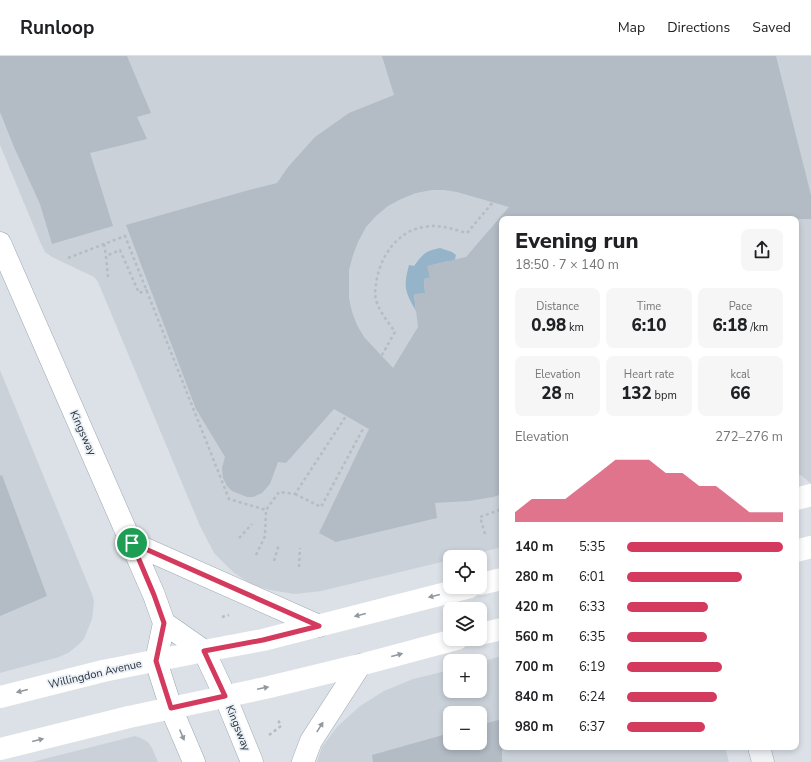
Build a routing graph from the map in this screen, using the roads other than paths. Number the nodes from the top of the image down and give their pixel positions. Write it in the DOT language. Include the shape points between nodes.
graph roads {
  1 [pos="0,243"];
  2 [pos="811,495"];
  3 [pos="799,498"];
  4 [pos="132,543"];
  5 [pos="811,547"];
  6 [pos="799,550"];
  7 [pos="499,580"];
  8 [pos="487,582"];
  9 [pos="443,594"];
  10 [pos="164,623"];
  11 [pos="319,626"];
  12 [pos="499,629"];
  13 [pos="487,632"];
  14 [pos="443,643"];
  15 [pos="204,651"];
  16 [pos="156,661"];
  17 [pos="360,666"];
  18 [pos="225,696"];
  19 [pos="0,697"];
  20 [pos="171,708"];
  21 [pos="0,749"];
  22 [pos="760,750"];
  23 [pos="194,762"];
  24 [pos="252,762"];
  25 [pos="303,762"];
  26 [pos="763,762"];
  1 -- 4 [label="main road, Kingsway"];
  2 -- 3 [label="main road"];
  4 -- 10 [label="main road, Kingsway"];
  4 -- 11 [label="main road"];
  5 -- 6 [label="main road"];
  7 -- 8 [label="main road"];
  9 -- 11 [label="main road, Willingdon Avenue, one-way"];
  10 -- 15 [label="main road, Kingsway"];
  10 -- 16 [label="main road"];
  11 -- 15 [label="main road, Willingdon Avenue"];
  12 -- 13 [label="main road"];
  17 -- 14 [label="main road, one-way"];
  15 -- 16 [label="main road, Willingdon Avenue"];
  15 -- 18 [label="main road, Kingsway"];
  16 -- 19 [label="main road, Willingdon Avenue, one-way" via="103,671"];
  16 -- 20 [label="main road"];
  18 -- 17 [label="main road, one-way"];
  25 -- 17 [label="main road, one-way" via="311,741"];
  18 -- 20 [label="main road"];
  18 -- 24 [label="main road, Kingsway"];
  21 -- 20 [label="main road, one-way"];
  20 -- 23 [label="main road, one-way"];
  22 -- 26 [label="street"];
}
